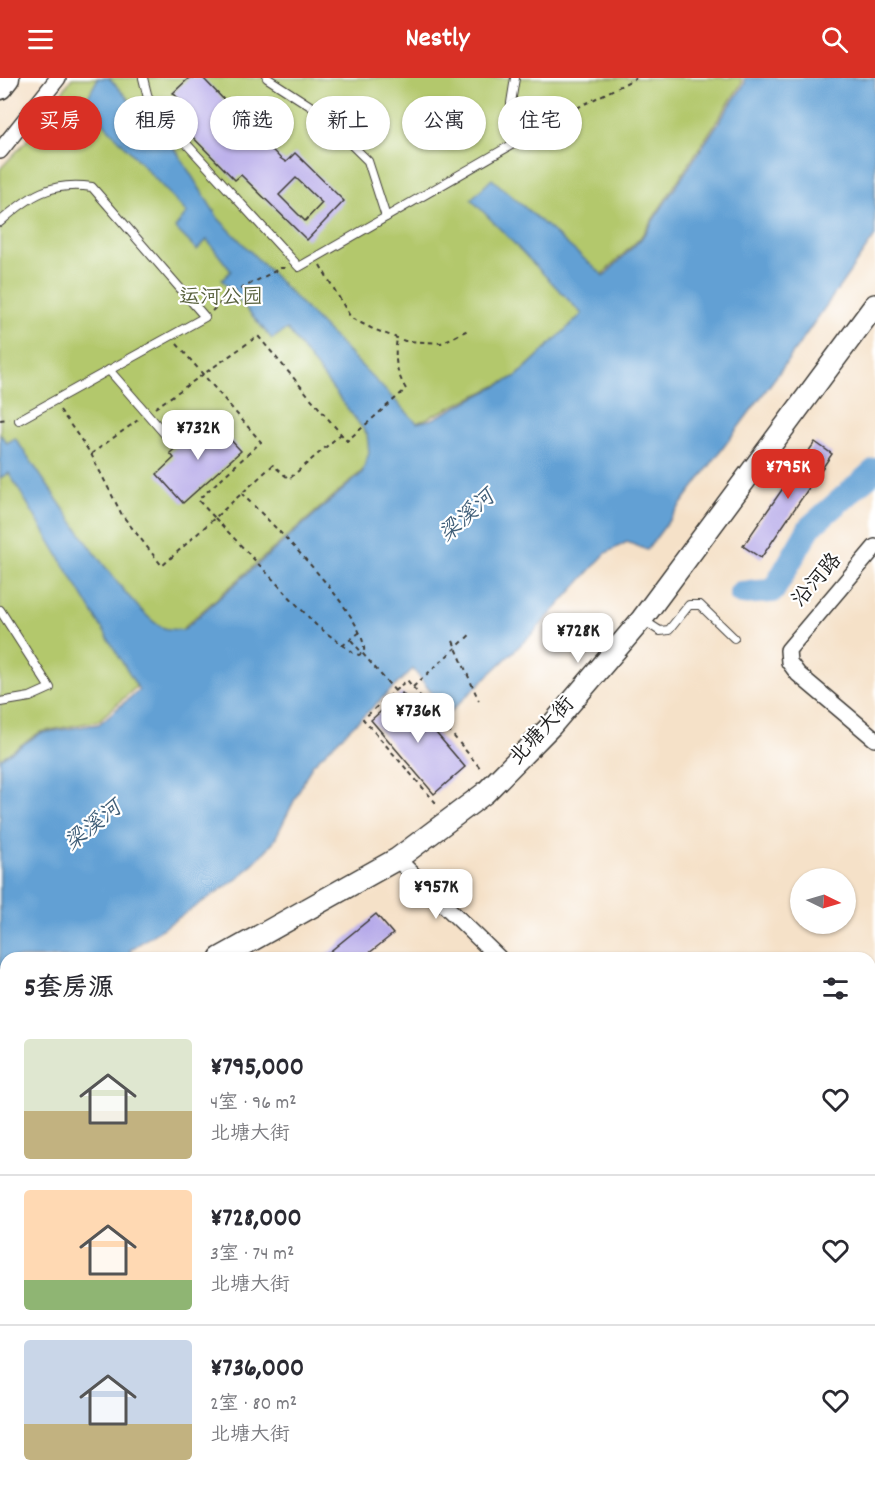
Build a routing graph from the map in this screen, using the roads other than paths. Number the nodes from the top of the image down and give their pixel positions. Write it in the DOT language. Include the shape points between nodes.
graph roads {
  1 [pos="8,78"];
  2 [pos="58,78"];
  3 [pos="142,78"];
  4 [pos="267,78"];
  5 [pos="514,78"];
  6 [pos="0,87"];
  7 [pos="512,96"];
  8 [pos="502,150"];
  9 [pos="0,151"];
  10 [pos="386,217"];
  11 [pos="0,222"];
  12 [pos="875,305"];
  13 [pos="109,370"];
  14 [pos="19,420"];
  15 [pos="170,440"];
  16 [pos="875,547"];
  17 [pos="0,610"];
  18 [pos="642,619"];
  19 [pos="734,638"];
  20 [pos="0,702"];
  21 [pos="875,739"];
  22 [pos="397,859"];
  23 [pos="231,952"];
  24 [pos="493,952"];
  1 -- 6 [label="main road"];
  2 -- 9 [label="street"];
  3 -- 10 [label="lane" via="148,98 162,117 299,267"];
  4 -- 10 [label="lane" via="315,109 368,160"];
  5 -- 7 [label="lane"];
  8 -- 10 [label="lane"];
  11 -- 13 [label="lane" via="25,200 48,189 72,184 92,187 205,316"];
  12 -- 18 [label="main road, 北塘大街"];
  13 -- 14 [label="lane"];
  13 -- 15 [label="lane"];
  16 -- 21 [label="street, 沿河路" via="788,650 789,662 798,674"];
  17 -- 20 [label="lane" via="50,688 30,697"];
  18 -- 19 [label="lane" via="660,631 669,630 689,605 700,605"];
  18 -- 22 [label="main road, 北塘大街" via="551,726 486,793"];
  22 -- 23 [label="main road, 北塘大街"];
  22 -- 24 [label="street"];
}
